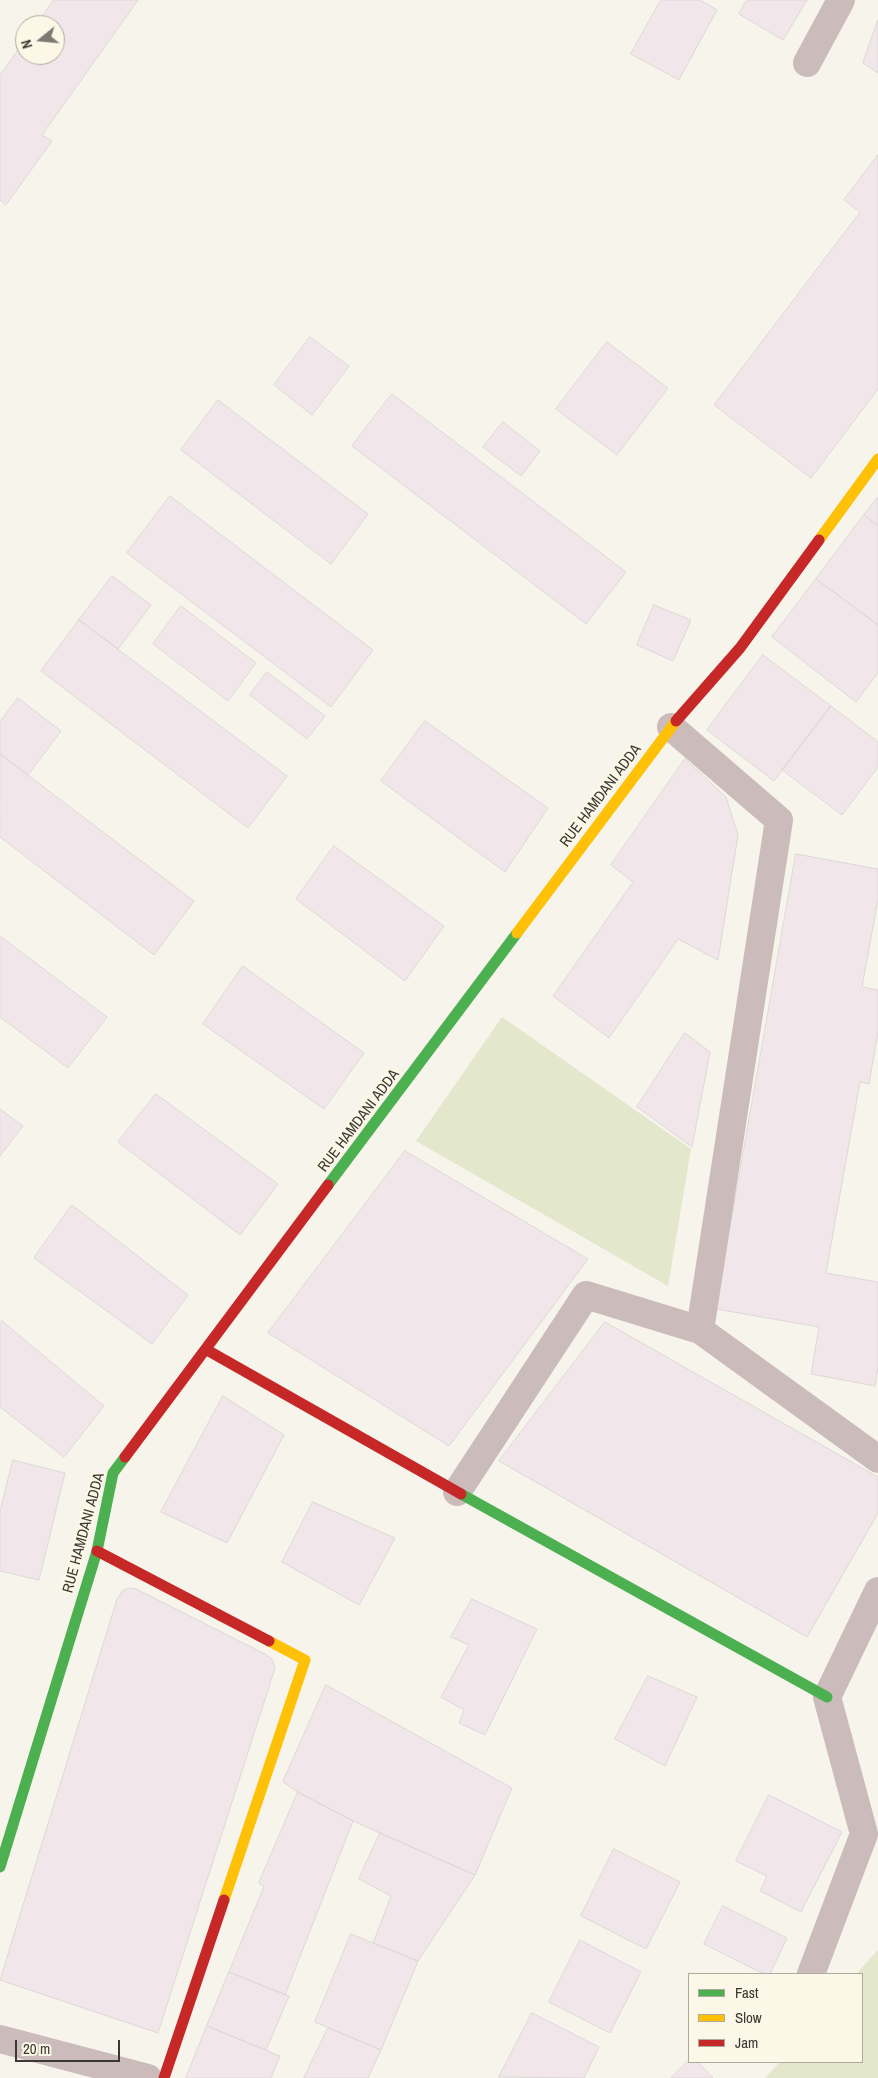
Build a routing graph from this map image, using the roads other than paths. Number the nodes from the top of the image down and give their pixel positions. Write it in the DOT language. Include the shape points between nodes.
graph roads {
  1 [pos="841,0"];
  2 [pos="807,63"];
  3 [pos="878,459"];
  4 [pos="671,727"];
  5 [pos="700,1330"];
  6 [pos="207,1350"];
  7 [pos="878,1459"];
  8 [pos="457,1492"];
  9 [pos="97,1551"];
  10 [pos="878,1591"];
  11 [pos="827,1698"];
  12 [pos="0,1867"];
  13 [pos="811,1973"];
  14 [pos="0,2039"];
  15 [pos="148,2078"];
  16 [pos="164,2078"];
  1 -- 2 [label="street"];
  3 -- 4 [label="street, RUE HAMDANI ADDA" via="740,648"];
  4 -- 5 [label="street" via="779,820"];
  4 -- 6 [label="street, RUE HAMDANI ADDA"];
  5 -- 7 [label="street"];
  5 -- 8 [label="street" via="586,1295"];
  6 -- 8 [label="street"];
  6 -- 9 [label="street, RUE HAMDANI ADDA" via="113,1474"];
  8 -- 11 [label="street"];
  9 -- 12 [label="street, RUE HAMDANI ADDA"];
  9 -- 16 [label="street" via="305,1660"];
  10 -- 11 [label="street"];
  11 -- 13 [label="street" via="864,1834"];
  14 -- 15 [label="street"];
}
